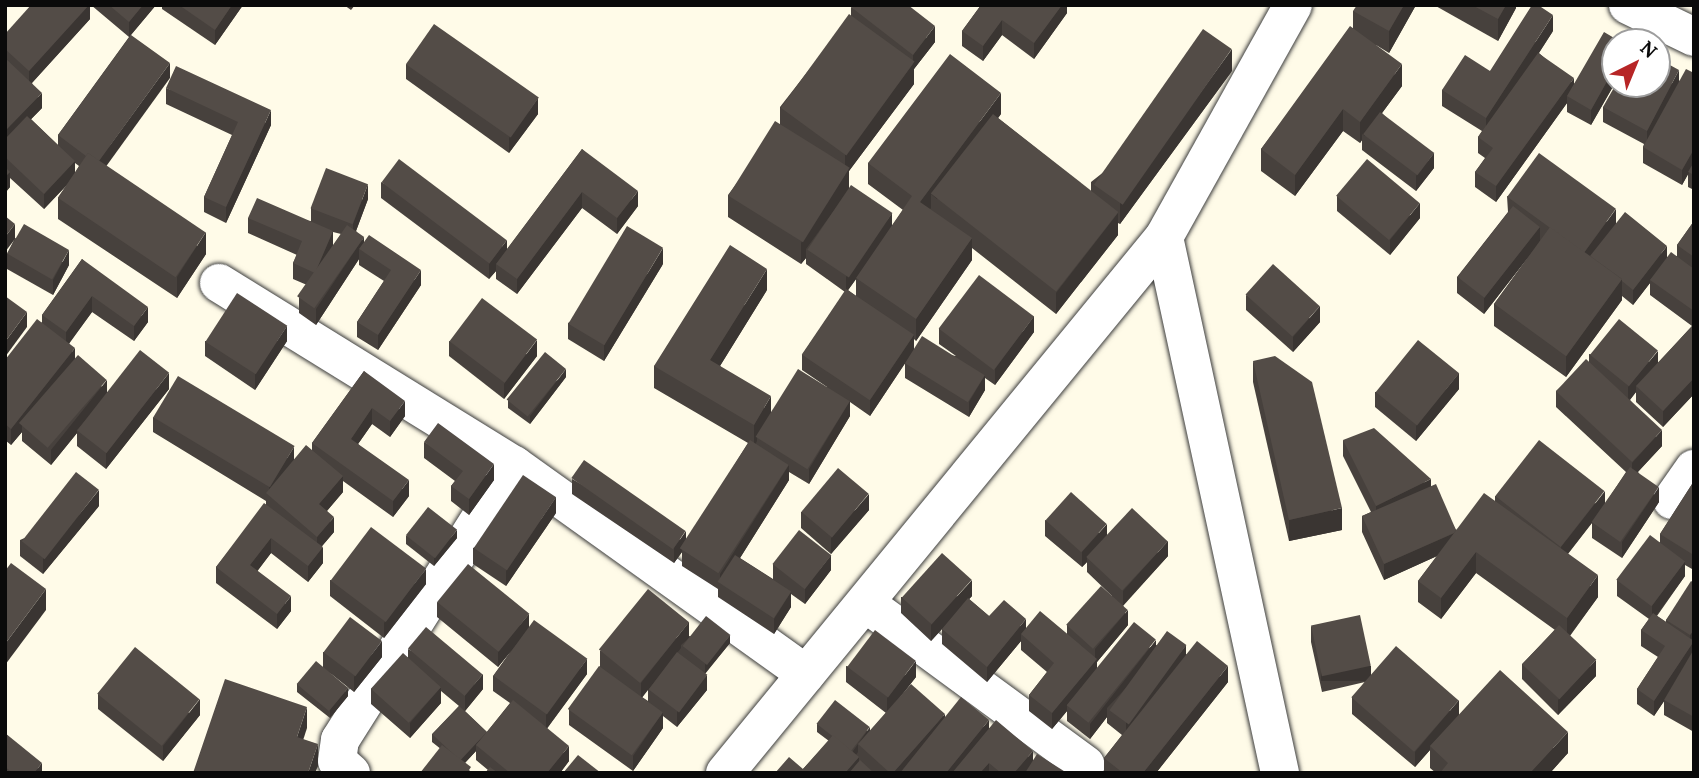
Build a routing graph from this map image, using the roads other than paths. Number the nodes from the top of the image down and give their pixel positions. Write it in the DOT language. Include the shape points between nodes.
graph roads {
  1 [pos="1293,5"];
  2 [pos="1628,5"];
  3 [pos="1694,37"];
  4 [pos="1164,237"];
  5 [pos="219,283"];
  6 [pos="514,465"];
  7 [pos="868,605"];
  8 [pos="806,674"];
  9 [pos="1086,765"];
  10 [pos="351,773"];
  11 [pos="725,773"];
  12 [pos="1280,773"];
  1 -- 4 [label="street"];
  2 -- 3 [label="street"];
  4 -- 7 [label="street"];
  4 -- 12 [label="street"];
  5 -- 6 [label="street"];
  6 -- 8 [label="street"];
  6 -- 10 [label="street" via="340,740 337,761"];
  7 -- 8 [label="street"];
  7 -- 9 [label="street"];
  8 -- 11 [label="street"];
}
